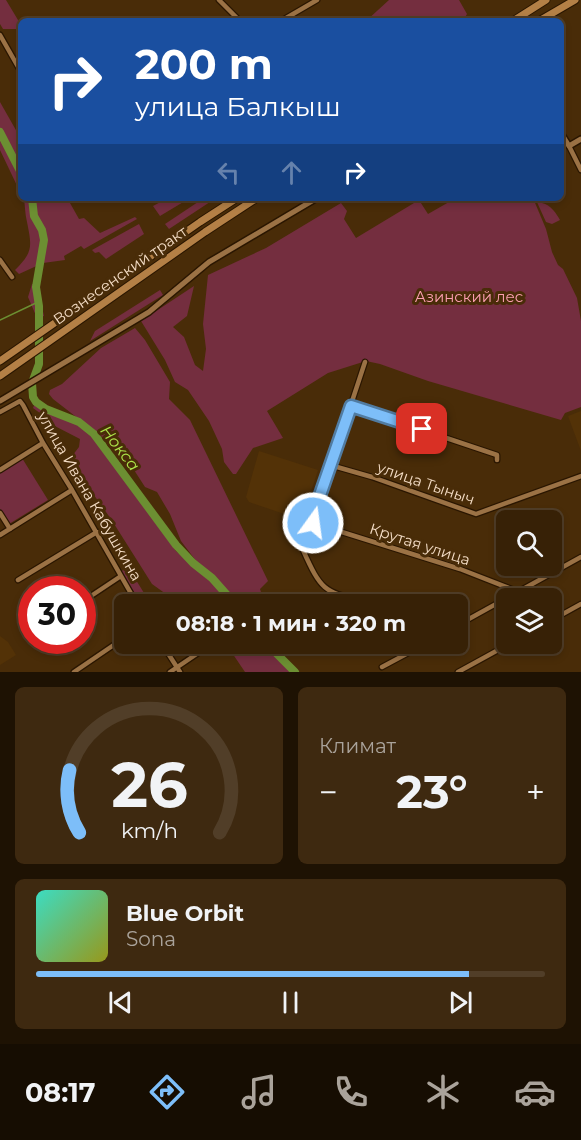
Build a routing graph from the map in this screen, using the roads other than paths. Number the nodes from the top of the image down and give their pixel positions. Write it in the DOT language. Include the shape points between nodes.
graph roads {
  1 [pos="219,0"];
  2 [pos="317,0"];
  3 [pos="546,0"];
  4 [pos="575,0"];
  5 [pos="237,18"];
  6 [pos="286,18"];
  7 [pos="518,18"];
  8 [pos="544,18"];
  9 [pos="0,35"];
  10 [pos="18,67"];
  11 [pos="581,138"];
  12 [pos="564,139"];
  13 [pos="568,146"];
  14 [pos="581,170"];
  15 [pos="232,201"];
  16 [pos="252,201"];
  17 [pos="312,201"];
  18 [pos="0,260"];
  19 [pos="12,277"];
  20 [pos="0,361"];
  21 [pos="365,362"];
  22 [pos="0,376"];
  23 [pos="0,401"];
  24 [pos="351,406"];
  25 [pos="0,412"];
  26 [pos="43,443"];
  27 [pos="497,460"];
  28 [pos="330,465"];
  29 [pos="0,470"];
  30 [pos="581,476"];
  31 [pos="72,490"];
  32 [pos="0,513"];
  33 [pos="313,523"];
  34 [pos="10,529"];
  35 [pos="97,532"];
  36 [pos="0,535"];
  37 [pos="581,557"];
  38 [pos="25,576"];
  39 [pos="121,576"];
  40 [pos="509,588"];
  41 [pos="526,588"];
  42 [pos="96,593"];
  43 [pos="131,594"];
  44 [pos="336,594"];
  45 [pos="581,604"];
  46 [pos="496,605"];
  47 [pos="562,614"];
  48 [pos="468,620"];
  49 [pos="114,645"];
  50 [pos="496,651"];
  51 [pos="169,654"];
  52 [pos="198,654"];
  53 [pos="406,654"];
  54 [pos="382,667"];
  55 [pos="179,670"];
  56 [pos="74,672"];
  57 [pos="170,672"];
  58 [pos="458,672"];
  1 -- 5 [label="street"];
  2 -- 6 [label="street"];
  3 -- 7 [label="main road"];
  4 -- 8 [label="main road"];
  9 -- 10 [label="street"];
  11 -- 13 [label="street"];
  12 -- 13 [label="street"];
  13 -- 14 [label="street"];
  15 -- 20 [label="main road, Вознесенский тракт"];
  16 -- 22 [label="main road, Вознесенский тракт"];
  17 -- 23 [label="street" via="209,262 149,312"];
  18 -- 19 [label="street"];
  21 -- 24 [label="street"];
  24 -- 27 [label="street" via="497,455"];
  24 -- 28 [label="street"];
  25 -- 26 [label="street, улица Ивана Кабушкина" via="20,401"];
  26 -- 29 [label="street"];
  26 -- 31 [label="street, улица Ивана Кабушкина"];
  28 -- 30 [label="street, улица Тыныч" via="476,514"];
  28 -- 33 [label="street"];
  31 -- 34 [label="street"];
  31 -- 35 [label="street, улица Ивана Кабушкина"];
  32 -- 34 [label="street"];
  33 -- 40 [label="street, Крутая улица"];
  33 -- 44 [label="street" via="303,550 321,585"];
  34 -- 36 [label="street"];
  35 -- 38 [label="street"];
  35 -- 39 [label="street, улица Ивана Кабушкина"];
  37 -- 41 [label="street"];
  39 -- 42 [label="street"];
  39 -- 43 [label="street, улица Ивана Кабушкина"];
  45 -- 47 [label="street"];
  46 -- 48 [label="street"];
  49 -- 56 [label="street"];
  50 -- 58 [label="street"];
  51 -- 55 [label="street"];
  52 -- 55 [label="street"];
  53 -- 54 [label="street"];
  55 -- 57 [label="street"];
}
